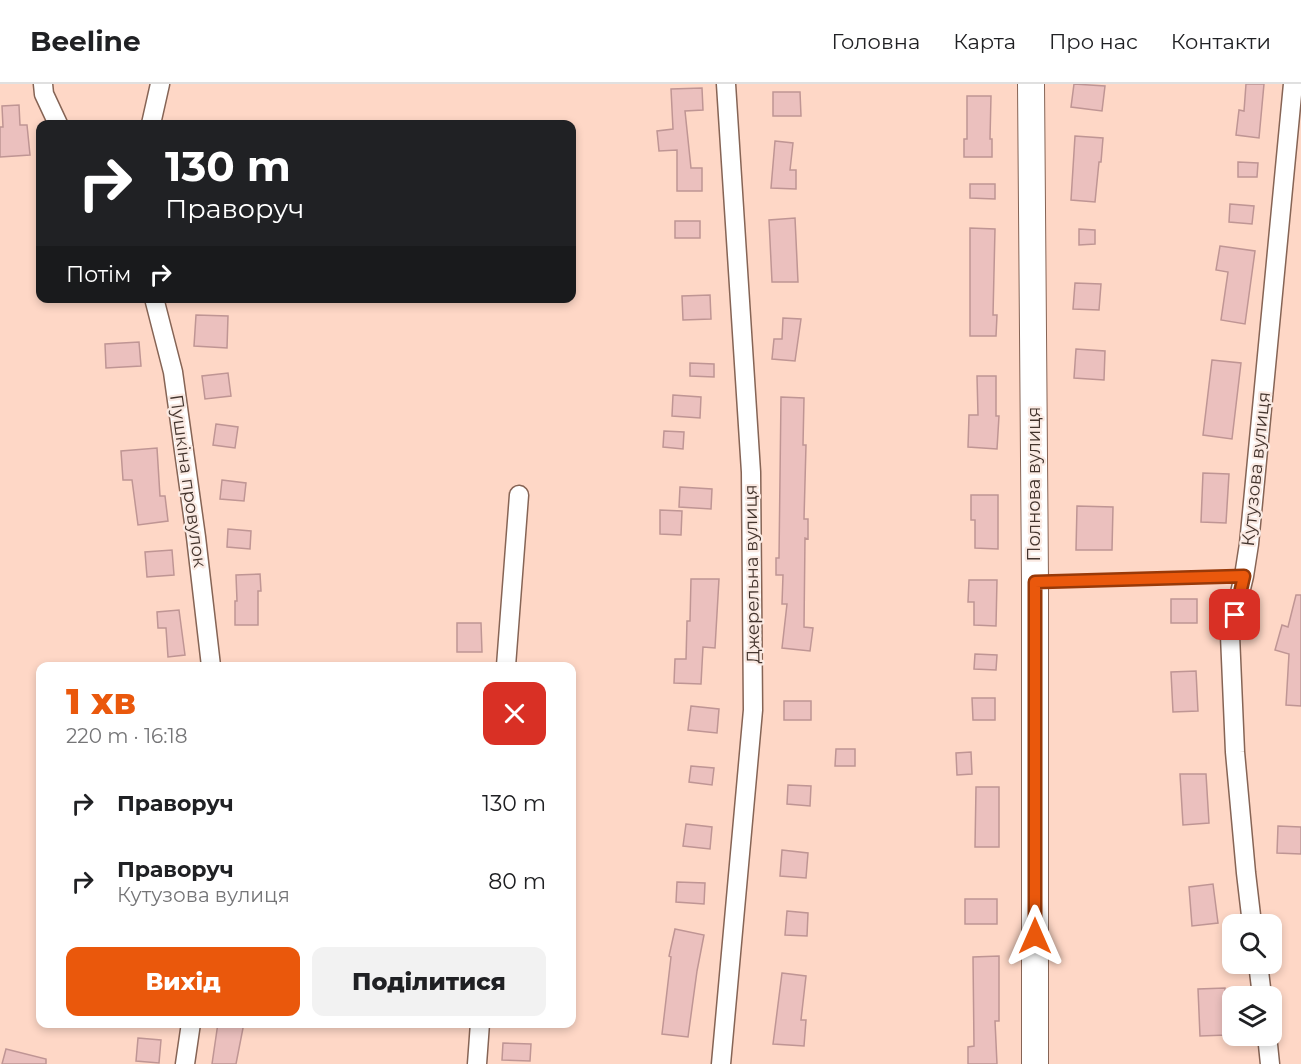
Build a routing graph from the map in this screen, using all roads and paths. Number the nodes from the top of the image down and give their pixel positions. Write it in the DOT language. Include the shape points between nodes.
graph roads {
  1 [pos="43,84"];
  2 [pos="160,84"];
  3 [pos="726,84"];
  4 [pos="1030,84"];
  5 [pos="1293,84"];
  6 [pos="56,120"];
  7 [pos="152,120"];
  8 [pos="155,303"];
  9 [pos="519,495"];
  10 [pos="1244,576"];
  11 [pos="1035,582"];
  12 [pos="211,662"];
  13 [pos="506,662"];
  14 [pos="1251,914"];
  15 [pos="190,1028"];
  16 [pos="480,1028"];
  17 [pos="1268,1046"];
  18 [pos="185,1064"];
  19 [pos="477,1064"];
  20 [pos="721,1064"];
  21 [pos="1035,1064"];
  22 [pos="1270,1064"];
  1 -- 6 [label="street"];
  2 -- 7 [label="street"];
  3 -- 20 [label="street, Джерельна вулиця" via="751,472 753,710"];
  4 -- 11 [label="street, Полнова вулиця"];
  5 -- 10 [label="street, Кутузова вулиця"];
  8 -- 12 [label="street, Пушкіна провулок" via="172,372"];
  9 -- 13 [label="street"];
  10 -- 11 [label="lane"];
  10 -- 14 [label="street, Кутузова вулиця" via="1230,635 1235,752"];
  11 -- 21 [label="street, Полнова вулиця"];
  15 -- 18 [label="street"];
  16 -- 19 [label="street"];
  17 -- 22 [label="street"];
}
